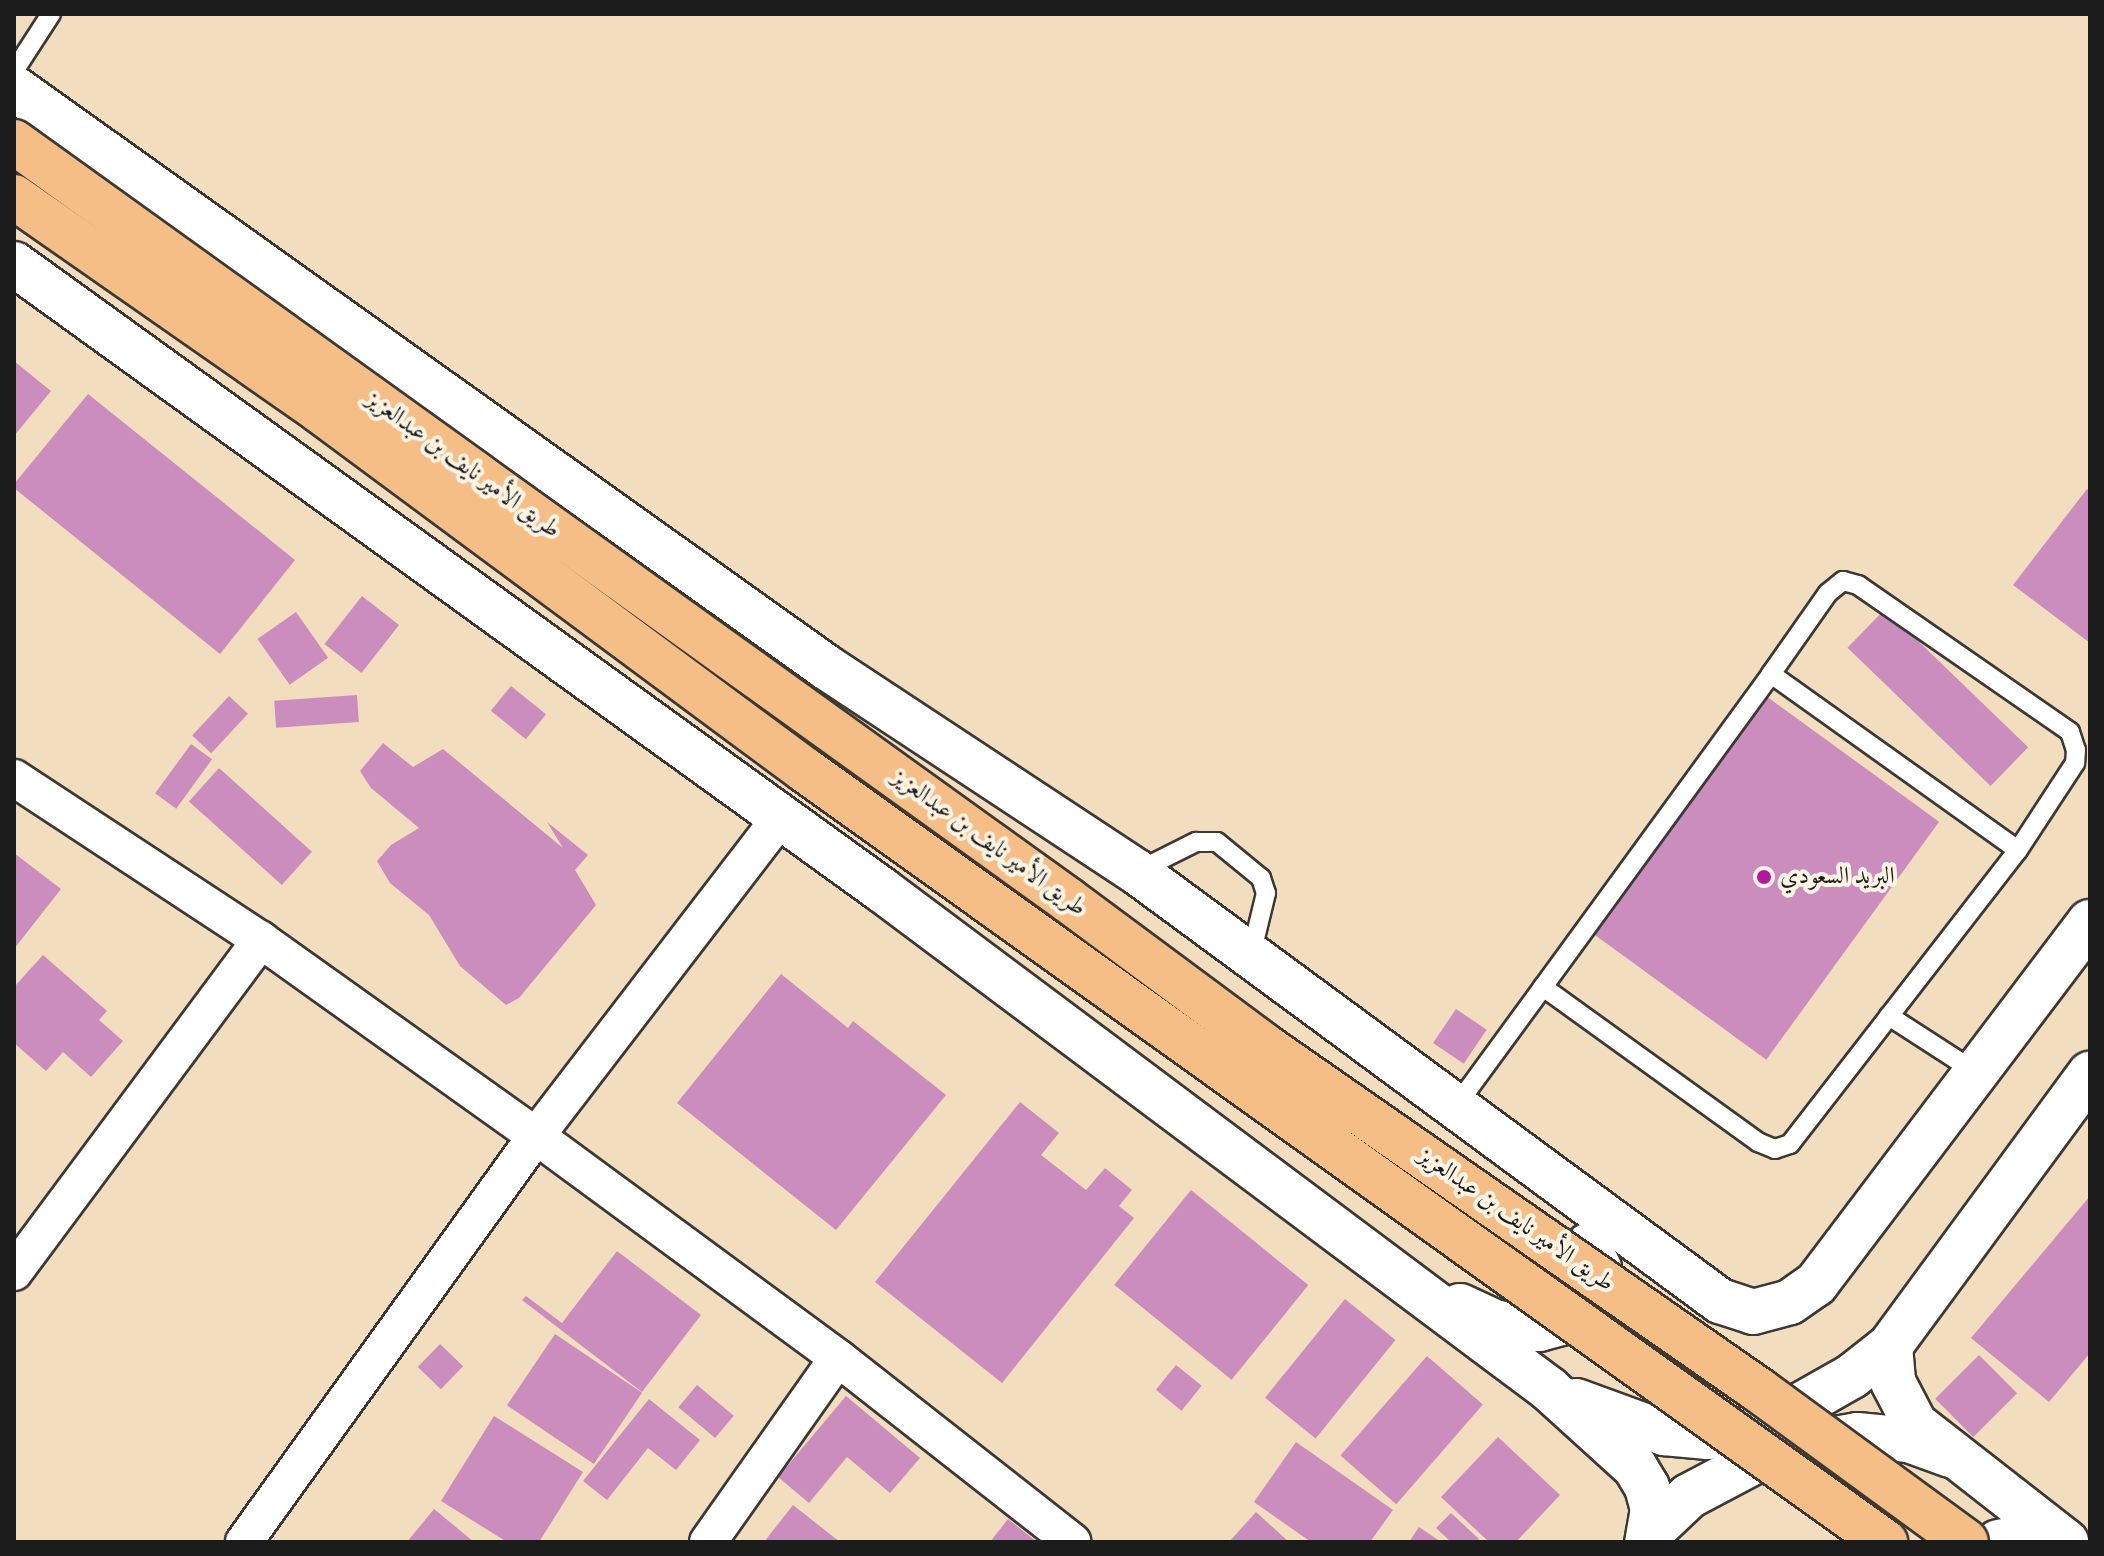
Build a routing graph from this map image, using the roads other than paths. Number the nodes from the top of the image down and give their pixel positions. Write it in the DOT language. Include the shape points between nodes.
graph roads {
  1 [pos="51,14"];
  2 [pos="14,71"];
  3 [pos="14,88"];
  4 [pos="14,142"];
  5 [pos="14,197"];
  6 [pos="14,264"];
  7 [pos="1771,674"];
  8 [pos="14,778"];
  9 [pos="780,818"];
  10 [pos="2018,850"];
  11 [pos="1137,872"];
  12 [pos="2090,922"];
  13 [pos="261,940"];
  14 [pos="1251,958"];
  15 [pos="1543,987"];
  16 [pos="1889,1016"];
  17 [pos="1977,1073"];
  18 [pos="2090,1074"];
  19 [pos="1455,1109"];
  20 [pos="536,1136"];
  21 [pos="1525,1160"];
  22 [pos="14,1272"];
  23 [pos="1403,1280"];
  24 [pos="1890,1346"];
  25 [pos="838,1358"];
  26 [pos="1549,1389"];
  27 [pos="1950,1455"];
  28 [pos="1649,1537"];
  29 [pos="244,1542"];
  30 [pos="708,1542"];
  31 [pos="1073,1542"];
  32 [pos="1885,1542"];
  33 [pos="1966,1542"];
  34 [pos="1998,1542"];
  35 [pos="2033,1542"];
  36 [pos="2066,1542"];
  1 -- 2 [label="lane"];
  3 -- 11 [label="street" via="826,667"];
  4 -- 33 [label="main road, طريق الأمير نايف بن عبدالعزيز, bridge" via="1263,1045 1760,1391"];
  5 -- 32 [label="main road, طريق الأمير نايف بن عبدالعزيز, bridge" via="319,410 805,770"];
  6 -- 9 [label="street"];
  7 -- 10 [label="lane"];
  7 -- 10 [label="lane" via="1828,593 1843,581 1858,585 2070,732 2075,763"];
  7 -- 15 [label="lane"];
  8 -- 13 [label="street"];
  9 -- 20 [label="street"];
  9 -- 23 [label="street"];
  10 -- 16 [label="lane"];
  11 -- 14 [label="street"];
  11 -- 14 [label="lane" via="1196,842 1217,842 1237,856 1256,871 1266,893"];
  12 -- 17 [label="street"];
  13 -- 20 [label="street"];
  13 -- 22 [label="street"];
  14 -- 19 [label="street"];
  15 -- 16 [label="lane" via="1775,1149 1790,1144"];
  15 -- 19 [label="lane"];
  16 -- 17 [label="lane"];
  17 -- 21 [label="street" via="1816,1284 1790,1302 1753,1312 1720,1301"];
  18 -- 24 [label="street"];
  19 -- 21 [label="street"];
  20 -- 25 [label="street"];
  20 -- 29 [label="street"];
  21 -- 23 [label="street" via="1593,1252 1599,1268 1597,1284 1578,1313 1557,1326 1523,1328 1494,1322"];
  23 -- 26 [label="street"];
  24 -- 26 [label="street" via="1852,1376 1778,1418 1708,1437 1664,1433"];
  24 -- 27 [label="street" via="1900,1401 1915,1424"];
  25 -- 30 [label="street"];
  25 -- 31 [label="street"];
  26 -- 28 [label="street" via="1635,1467 1653,1509"];
  27 -- 28 [label="street" via="1909,1440 1857,1435 1778,1449 1689,1496"];
  27 -- 36 [label="street"];
  34 -- 35 [label="street" via="2023,1537"];
}
